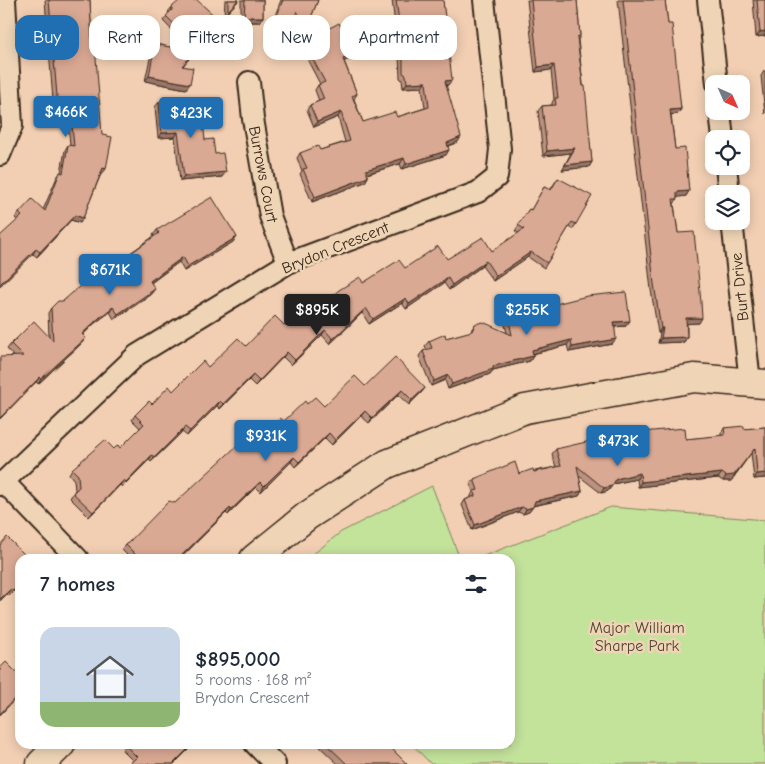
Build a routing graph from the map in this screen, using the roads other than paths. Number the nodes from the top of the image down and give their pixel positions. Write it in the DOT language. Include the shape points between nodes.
graph roads {
  1 [pos="5,0"];
  2 [pos="484,0"];
  3 [pos="708,0"];
  4 [pos="716,75"];
  5 [pos="249,82"];
  6 [pos="0,155"];
  7 [pos="733,230"];
  8 [pos="288,263"];
  9 [pos="757,383"];
  10 [pos="2,483"];
  11 [pos="73,554"];
  12 [pos="260,554"];
  13 [pos="56,749"];
  14 [pos="260,749"];
  15 [pos="41,764"];
  16 [pos="274,764"];
  1 -- 6 [label="street" via="12,126"];
  2 -- 8 [label="street, Brydon Crescent" via="500,148 497,177 478,192"];
  3 -- 4 [label="street"];
  5 -- 8 [label="street, Burrows Court" via="270,216"];
  7 -- 9 [label="street, Burt Drive"];
  8 -- 10 [label="street, Brydon Crescent" via="137,355"];
  9 -- 12 [label="street" via="694,378 525,409 387,464 306,516"];
  10 -- 11 [label="street"];
  13 -- 15 [label="street"];
  14 -- 16 [label="street"];
}
